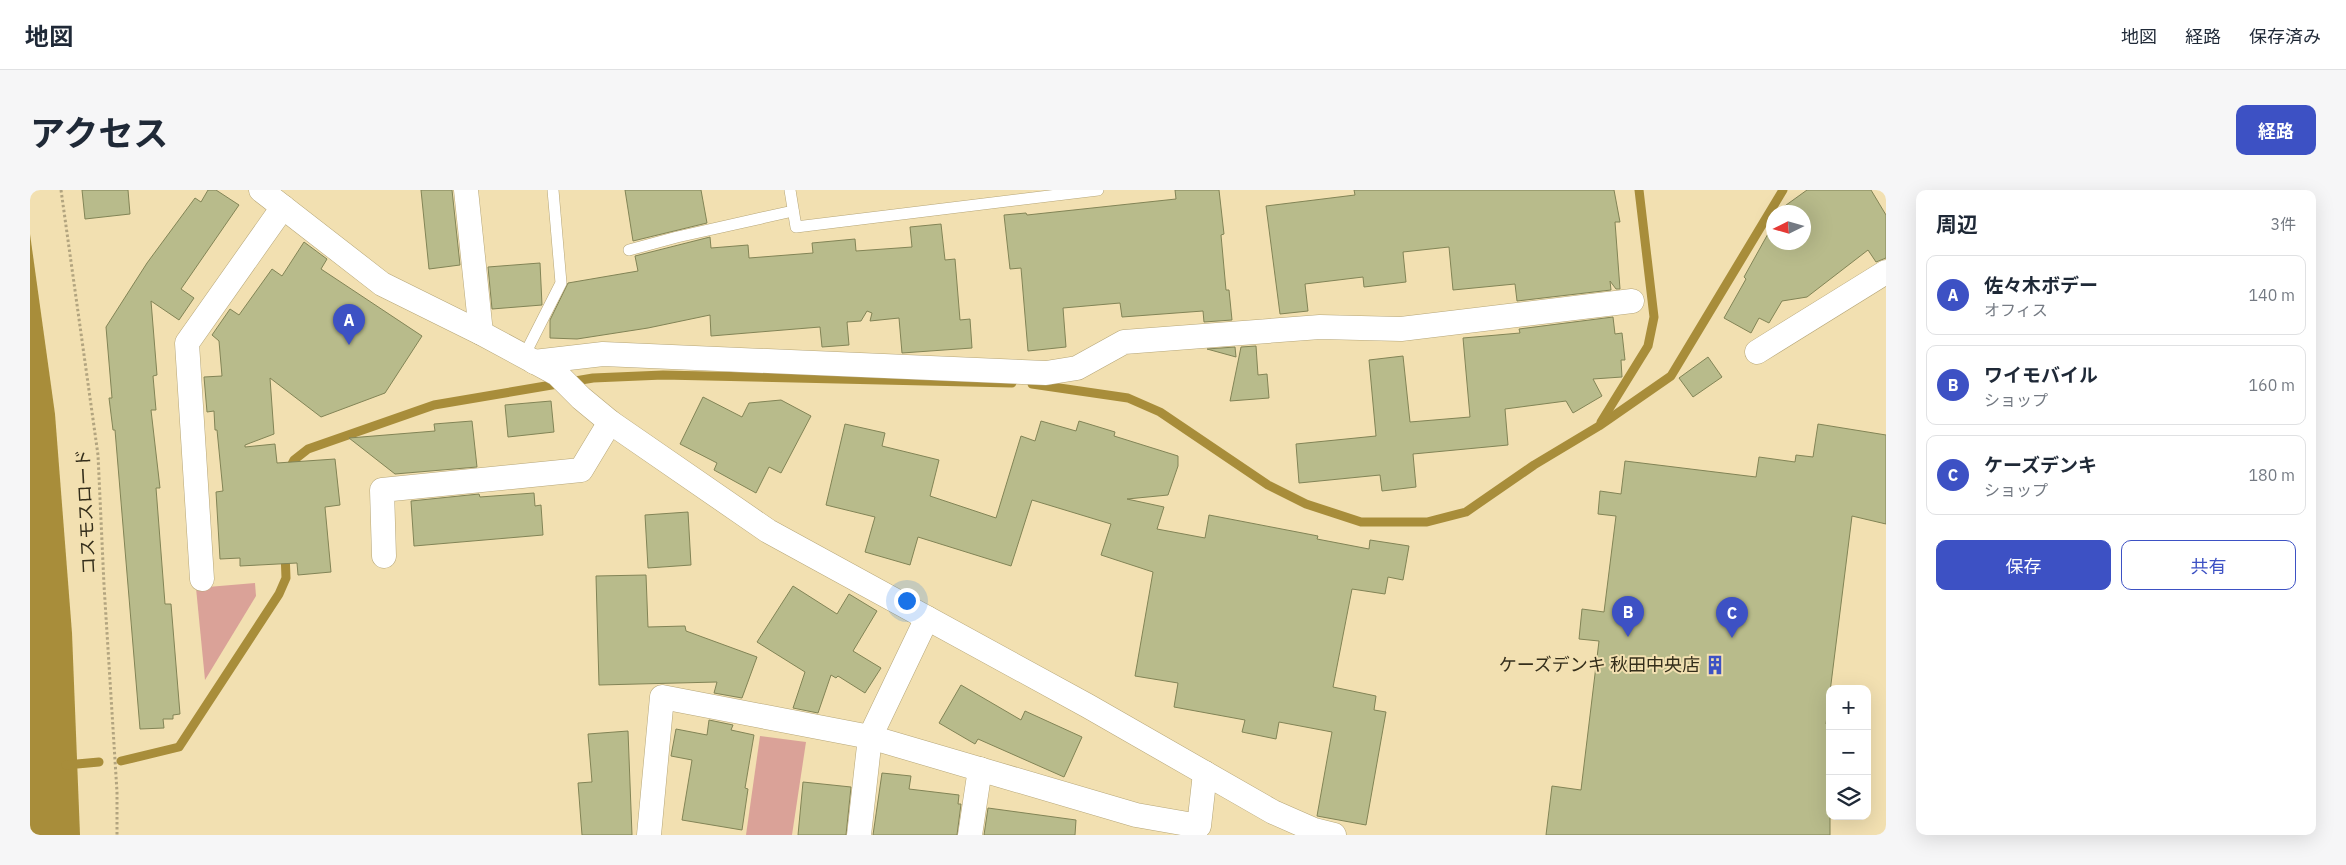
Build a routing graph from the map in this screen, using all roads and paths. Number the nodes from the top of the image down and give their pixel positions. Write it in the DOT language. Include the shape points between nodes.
graph roads {
  1 [pos="61,190"];
  2 [pos="261,190"];
  3 [pos="466,190"];
  4 [pos="553,190"];
  5 [pos="790,190"];
  6 [pos="1098,190"];
  7 [pos="283,207"];
  8 [pos="794,211"];
  9 [pos="629,250"];
  10 [pos="1886,272"];
  11 [pos="1632,301"];
  12 [pos="481,333"];
  13 [pos="1757,352"];
  14 [pos="529,359"];
  15 [pos="610,422"];
  16 [pos="384,556"];
  17 [pos="202,579"];
  18 [pos="927,618"];
  19 [pos="870,737"];
  20 [pos="980,769"];
  21 [pos="1205,773"];
  22 [pos="117,835"];
  23 [pos="649,835"];
  24 [pos="859,835"];
  25 [pos="970,835"];
  26 [pos="1334,835"];
  1 -- 22 [label="path, コスモスロード" via="98,454"];
  2 -- 7 [label="street"];
  3 -- 12 [label="street"];
  4 -- 14 [label="lane" via="562,283"];
  5 -- 8 [label="lane"];
  6 -- 8 [label="lane" via="796,227"];
  7 -- 12 [label="street" via="382,284"];
  7 -- 17 [label="street" via="187,344"];
  8 -- 9 [label="lane" via="677,236"];
  10 -- 13 [label="street"];
  11 -- 14 [label="street" via="1401,329 1320,327 1124,342 1077,368 1046,373 603,354"];
  12 -- 14 [label="street"];
  14 -- 15 [label="street" via="557,374"];
  15 -- 16 [label="street" via="581,470 382,490"];
  15 -- 18 [label="street" via="768,531"];
  18 -- 19 [label="street"];
  18 -- 21 [label="street"];
  19 -- 20 [label="street"];
  19 -- 23 [label="street" via="662,697"];
  19 -- 24 [label="street"];
  20 -- 21 [label="street" via="1136,814 1199,826"];
  20 -- 25 [label="street"];
  21 -- 26 [label="street" via="1273,812"];
}
